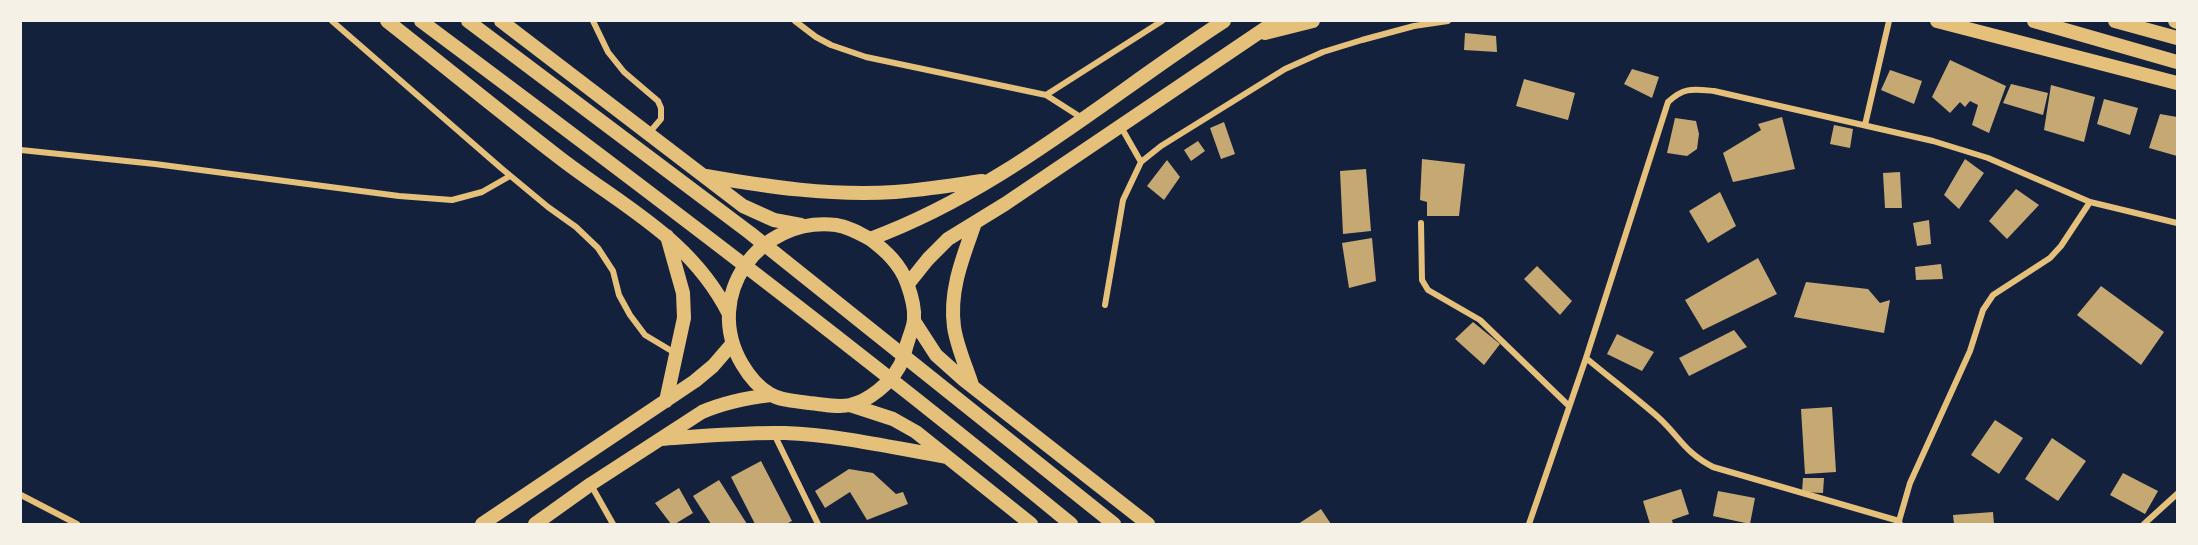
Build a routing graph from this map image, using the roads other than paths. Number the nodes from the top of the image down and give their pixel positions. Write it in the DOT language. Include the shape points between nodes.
graph roads {
  1 [pos="332,21"];
  2 [pos="387,21"];
  3 [pos="421,21"];
  4 [pos="468,21"];
  5 [pos="501,21"];
  6 [pos="593,21"];
  7 [pos="795,21"];
  8 [pos="1162,21"];
  9 [pos="1224,21"];
  10 [pos="1276,21"];
  11 [pos="1313,21"];
  12 [pos="1448,21"];
  13 [pos="1890,21"];
  14 [pos="1937,21"];
  15 [pos="2034,21"];
  16 [pos="2115,21"];
  17 [pos="1254,35"];
  18 [pos="2177,38"];
  19 [pos="2177,62"];
  20 [pos="2177,83"];
  21 [pos="1046,95"];
  22 [pos="1082,118"];
  23 [pos="1865,125"];
  24 [pos="1121,126"];
  25 [pos="649,133"];
  26 [pos="21,150"];
  27 [pos="1141,162"];
  28 [pos="510,176"];
  29 [pos="704,176"];
  30 [pos="990,180"];
  31 [pos="2090,202"];
  32 [pos="975,223"];
  33 [pos="1421,223"];
  34 [pos="2177,223"];
  35 [pos="810,226"];
  36 [pos="667,236"];
  37 [pos="870,239"];
  38 [pos="908,284"];
  39 [pos="1105,305"];
  40 [pos="729,314"];
  41 [pos="914,321"];
  42 [pos="732,344"];
  43 [pos="677,354"];
  44 [pos="1586,358"];
  45 [pos="973,387"];
  46 [pos="771,395"];
  47 [pos="666,401"];
  48 [pos="850,405"];
  49 [pos="1569,406"];
  50 [pos="773,433"];
  51 [pos="662,439"];
  52 [pos="947,457"];
  53 [pos="591,484"];
  54 [pos="2177,494"];
  55 [pos="21,495"];
  56 [pos="1899,522"];
  57 [pos="77,524"];
  58 [pos="482,524"];
  59 [pos="535,524"];
  60 [pos="613,524"];
  61 [pos="818,524"];
  62 [pos="1031,524"];
  63 [pos="1071,524"];
  64 [pos="1114,524"];
  65 [pos="1148,524"];
  66 [pos="1529,524"];
  67 [pos="2144,524"];
  1 -- 28 [label="street"];
  2 -- 36 [label="main road" via="557,156"];
  3 -- 63 [label="main road" via="874,364"];
  4 -- 64 [label="main road" via="750,233"];
  5 -- 25 [label="main road"];
  6 -- 25 [label="street" via="608,52 624,72 658,101 661,118"];
  7 -- 21 [label="street" via="831,45 866,57"];
  8 -- 21 [label="street"];
  9 -- 22 [label="main road"];
  10 -- 17 [label="main road"];
  11 -- 17 [label="main road"];
  12 -- 27 [label="street" via="1352,43 1285,69"];
  13 -- 23 [label="street"];
  14 -- 20 [label="main road"];
  15 -- 19 [label="main road"];
  16 -- 18 [label="main road"];
  17 -- 24 [label="main road"];
  21 -- 22 [label="street"];
  22 -- 30 [label="main road"];
  23 -- 31 [label="street" via="1988,158"];
  23 -- 44 [label="street" via="1714,91 1679,92 1668,102"];
  24 -- 27 [label="street"];
  24 -- 32 [label="main road"];
  25 -- 29 [label="main road"];
  26 -- 28 [label="street" via="452,200 482,192"];
  27 -- 39 [label="street" via="1123,200"];
  28 -- 43 [label="street" via="598,248 613,271 619,295 630,315 645,335"];
  29 -- 30 [label="main road" via="790,190 849,192 895,192"];
  29 -- 35 [label="main road" via="757,214"];
  30 -- 37 [label="main road" via="941,209"];
  31 -- 34 [label="street"];
  31 -- 56 [label="street" via="2050,258 1993,295 1983,310 1970,351 1910,483"];
  32 -- 38 [label="main road" via="948,239"];
  32 -- 45 [label="main road" via="957,273 953,308 956,337"];
  33 -- 49 [label="street" via="1422,280 1428,290 1480,320"];
  35 -- 37 [label="main road" via="836,225"];
  35 -- 40 [label="main road" via="780,235 755,253 737,279"];
  36 -- 40 [label="main road" via="706,276"];
  36 -- 43 [label="main road" via="683,293 684,318"];
  37 -- 38 [label="main road" via="886,251"];
  38 -- 41 [label="main road"];
  40 -- 42 [label="main road"];
  41 -- 45 [label="main road" via="936,355"];
  41 -- 48 [label="main road" via="901,365 866,398"];
  42 -- 46 [label="main road" via="747,373"];
  42 -- 47 [label="main road" via="713,366"];
  43 -- 47 [label="main road"];
  44 -- 49 [label="street"];
  44 -- 56 [label="street" via="1660,419 1688,452 1713,467"];
  45 -- 65 [label="main road"];
  46 -- 48 [label="main road" via="828,406"];
  46 -- 51 [label="main road" via="721,404"];
  47 -- 58 [label="main road"];
  48 -- 52 [label="main road" via="893,419"];
  49 -- 66 [label="street"];
  50 -- 51 [label="main road"];
  50 -- 52 [label="main road" via="832,437"];
  50 -- 61 [label="street"];
  51 -- 53 [label="main road"];
  52 -- 62 [label="main road"];
  53 -- 59 [label="main road"];
  53 -- 60 [label="street"];
  54 -- 67 [label="street"];
  55 -- 57 [label="street"];
}
